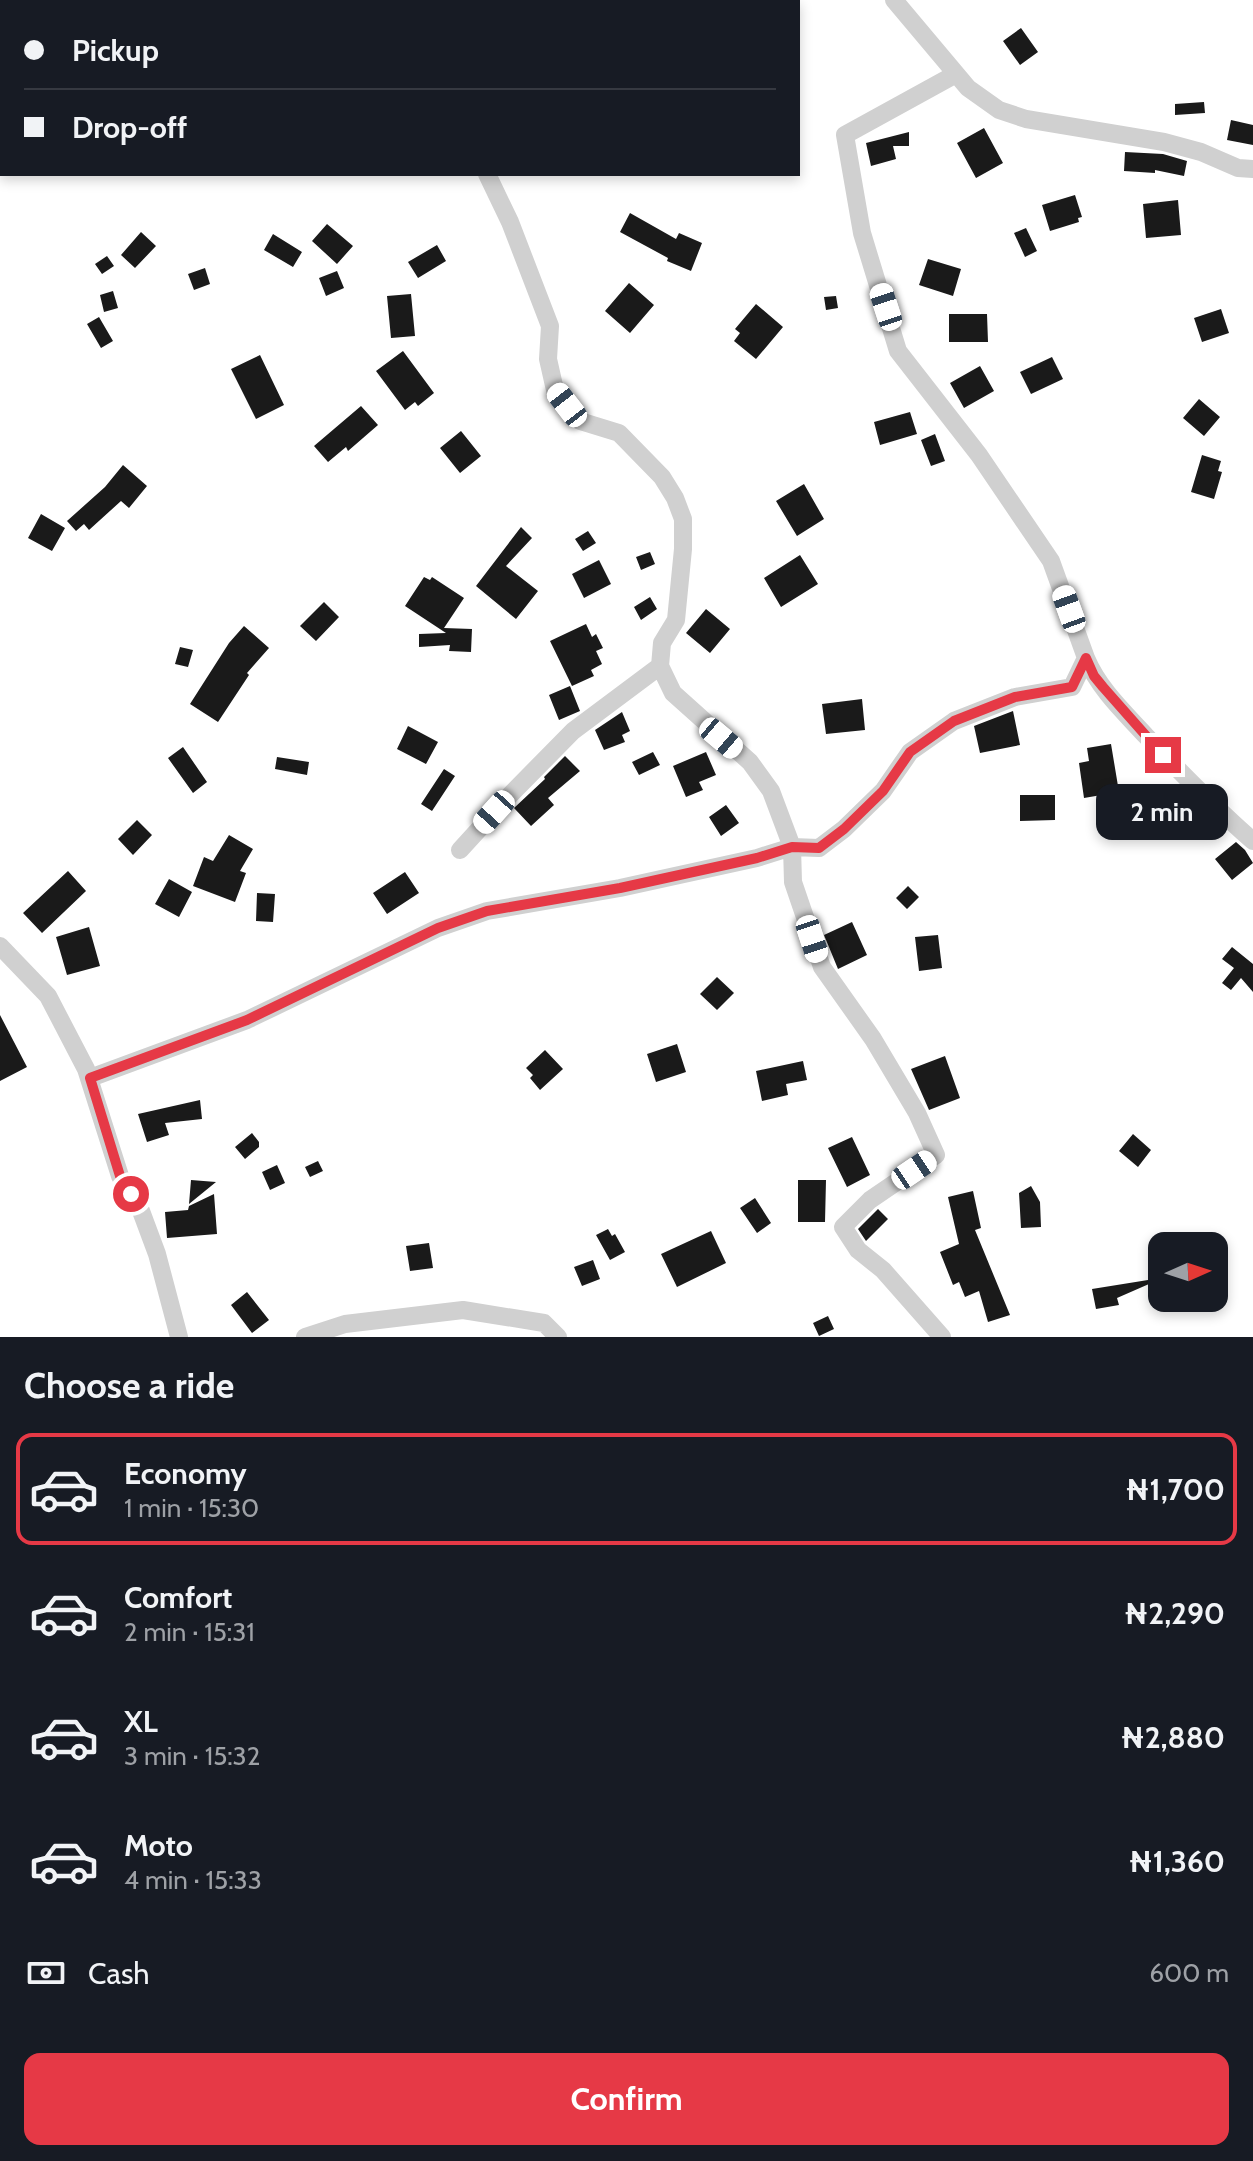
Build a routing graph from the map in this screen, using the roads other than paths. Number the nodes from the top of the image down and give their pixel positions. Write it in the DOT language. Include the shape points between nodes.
graph roads {
  1 [pos="894,0"];
  2 [pos="956,74"];
  3 [pos="1253,169"];
  4 [pos="488,176"];
  5 [pos="1086,658"];
  6 [pos="660,666"];
  7 [pos="1253,841"];
  8 [pos="792,847"];
  9 [pos="460,850"];
  10 [pos="0,946"];
  11 [pos="90,1078"];
  12 [pos="179,1337"];
  13 [pos="305,1337"];
  14 [pos="558,1337"];
  15 [pos="942,1337"];
  1 -- 2 [label="street"];
  2 -- 3 [label="street" via="999,110 1026,119 1164,142"];
  2 -- 5 [label="street" via="845,135 862,233 898,351 979,455 1051,561"];
  4 -- 6 [label="street" via="550,326 548,359 555,390 580,421 619,433 662,477 683,519 676,620 662,643"];
  5 -- 7 [label="street" via="1094,676 1127,715 1200,794"];
  5 -- 8 [label="street" via="1072,687 1015,697 954,721 910,752 883,791 844,829 819,848"];
  6 -- 8 [label="street" via="673,693 764,781"];
  6 -- 9 [label="street" via="573,731"];
  8 -- 11 [label="street" via="620,888 487,911 438,928 247,1020"];
  8 -- 15 [label="street" via="793,882 822,967 873,1039 936,1155 870,1200 843,1227 858,1250 883,1270"];
  10 -- 11 [label="street" via="48,996"];
  11 -- 12 [label="street" via="120,1176 157,1254"];
  13 -- 14 [label="street" via="345,1324 463,1310 544,1323"];
}
